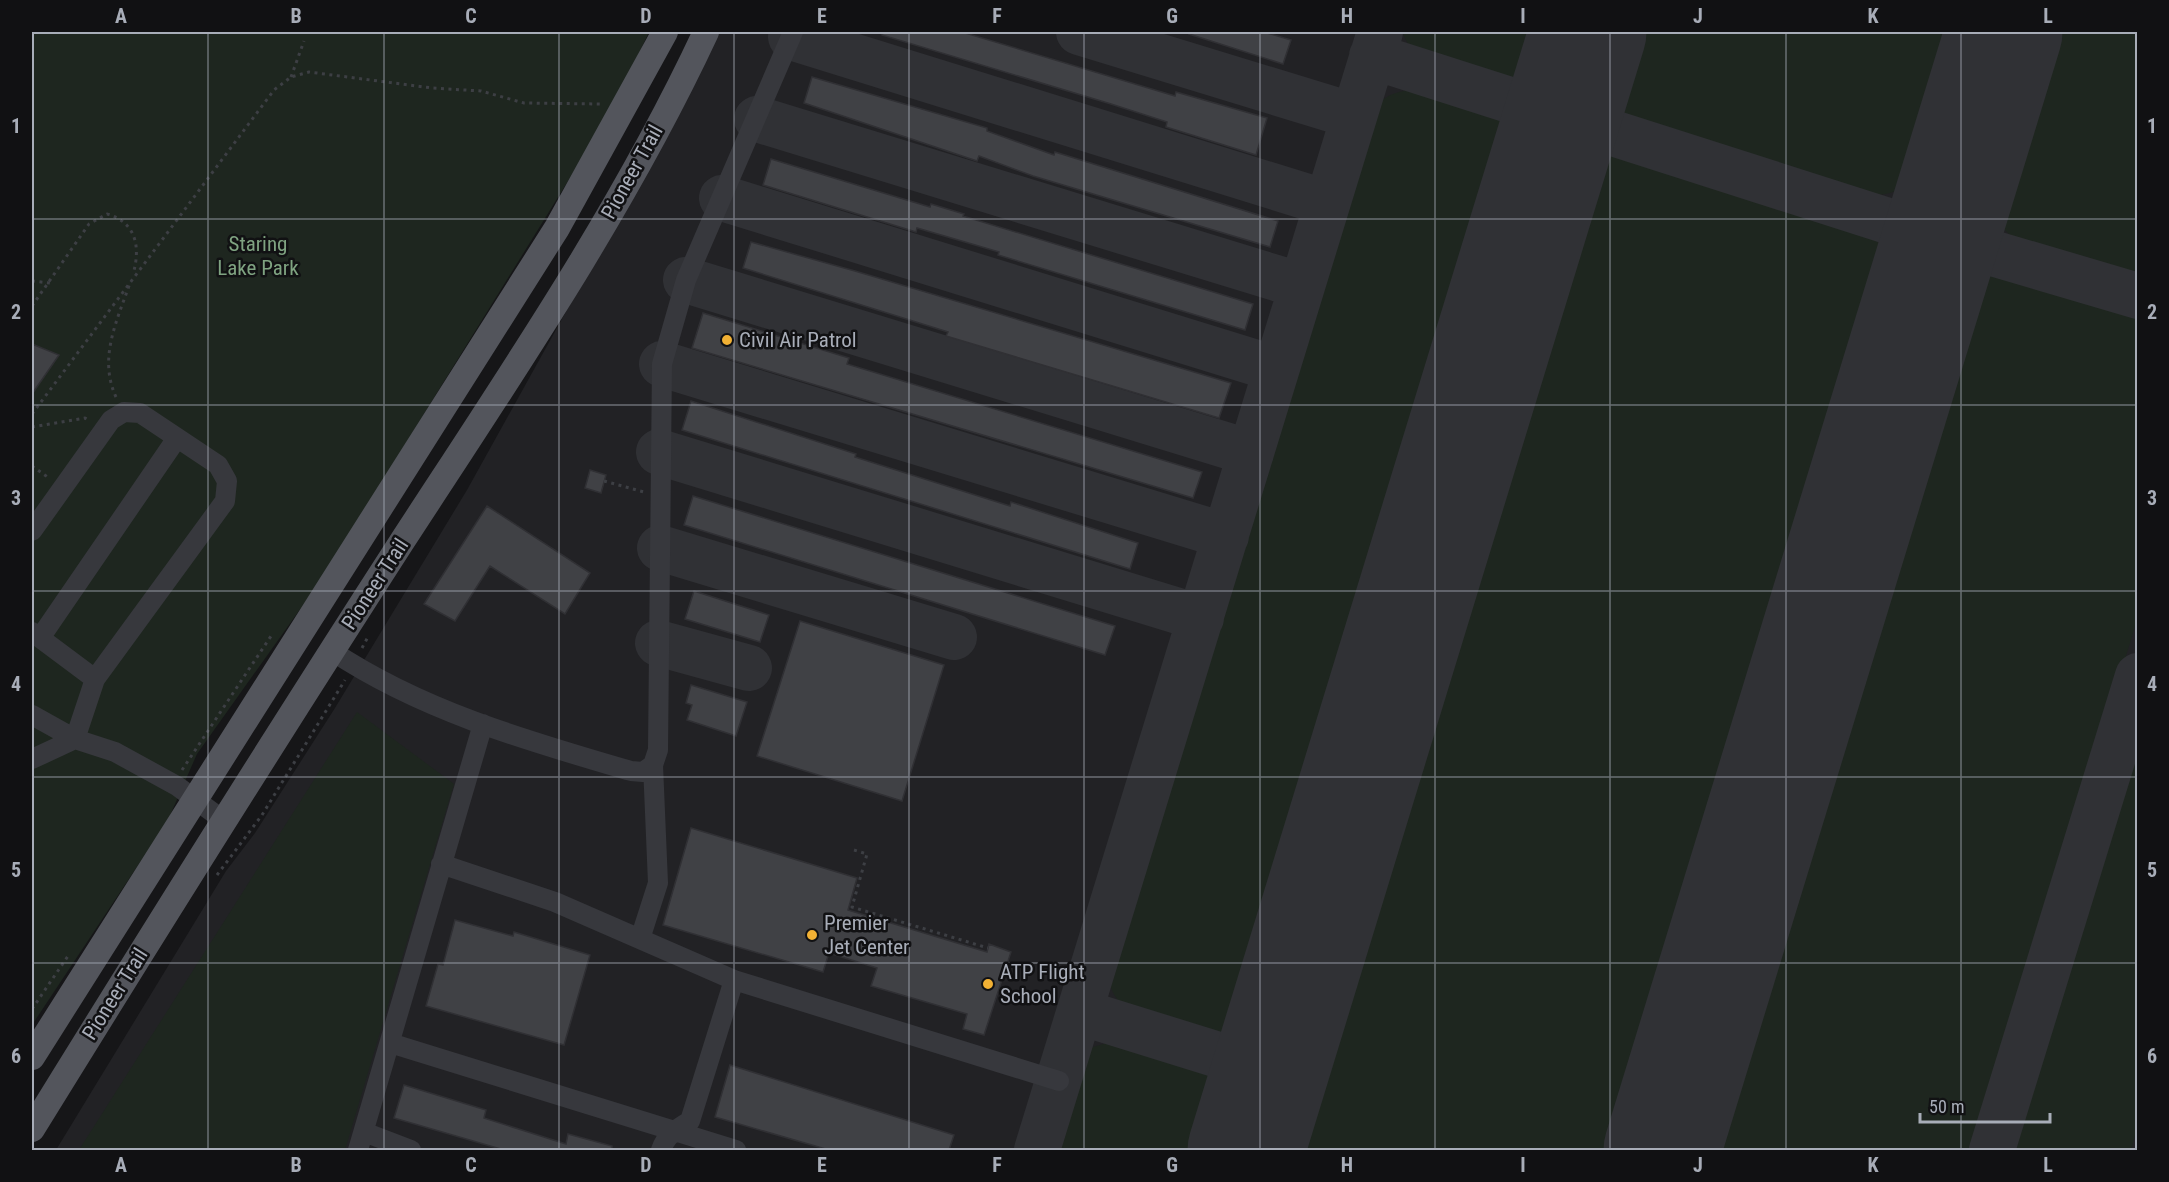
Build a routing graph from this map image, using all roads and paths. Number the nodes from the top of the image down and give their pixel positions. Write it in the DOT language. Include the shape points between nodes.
graph roads {
  1 [pos="665,32"];
  2 [pos="706,32"];
  3 [pos="793,32"];
  4 [pos="303,41"];
  5 [pos="291,77"];
  6 [pos="605,104"];
  7 [pos="132,277"];
  8 [pos="32,280"];
  9 [pos="50,283"];
  10 [pos="32,306"];
  11 [pos="124,412"];
  12 [pos="32,414"];
  13 [pos="32,427"];
  14 [pos="104,430"];
  15 [pos="177,438"];
  16 [pos="604,481"];
  17 [pos="660,497"];
  18 [pos="32,531"];
  19 [pos="36,635"];
  20 [pos="332,651"];
  21 [pos="95,679"];
  22 [pos="32,715"];
  23 [pos="483,724"];
  24 [pos="75,739"];
  25 [pos="32,759"];
  26 [pos="653,765"];
  27 [pos="194,799"];
  28 [pos="223,820"];
  29 [pos="854,850"];
  30 [pos="441,864"];
  31 [pos="640,939"];
  32 [pos="988,948"];
  33 [pos="734,980"];
  34 [pos="390,1043"];
  35 [pos="32,1057"];
  36 [pos="1059,1081"];
  37 [pos="32,1129"];
  38 [pos="674,1131"];
  39 [pos="361,1141"];
  40 [pos="411,1150"];
  41 [pos="661,1150"];
  42 [pos="736,1150"];
  1 -- 27 [label="main road, Pioneer Trail" via="557,228"];
  2 -- 20 [label="main road, Pioneer Trail" via="590,248"];
  3 -- 17 [label="lane" via="686,280 662,364"];
  4 -- 5 [label="path"];
  5 -- 6 [label="path" via="309,72 482,91 524,103"];
  5 -- 7 [label="path" via="274,90"];
  7 -- 9 [label="path" via="136,254 133,233 128,223 107,214 89,224"];
  7 -- 11 [label="path" via="112,334 107,367"];
  7 -- 12 [label="path"];
  8 -- 9 [label="path"];
  9 -- 10 [label="path"];
  11 -- 14 [label="lane" via="116,415"];
  11 -- 15 [label="lane" via="140,413"];
  13 -- 14 [label="path" via="85,418"];
  14 -- 18 [label="lane"];
  15 -- 19 [label="lane"];
  15 -- 21 [label="lane" via="224,472 228,491 225,501"];
  16 -- 17 [label="path"];
  17 -- 26 [label="lane" via="658,750"];
  19 -- 21 [label="lane"];
  20 -- 23 [label="lane" via="412,696"];
  20 -- 28 [label="main road, Pioneer Trail"];
  21 -- 24 [label="lane"];
  22 -- 24 [label="lane"];
  23 -- 26 [label="lane" via="631,771 643,772"];
  23 -- 30 [label="lane"];
  24 -- 25 [label="lane"];
  24 -- 27 [label="lane" via="115,752"];
  26 -- 31 [label="lane" via="658,883"];
  27 -- 28 [label="lane"];
  27 -- 35 [label="main road, Pioneer Trail"];
  28 -- 37 [label="main road, Pioneer Trail"];
  29 -- 32 [label="path" via="867,854 852,907"];
  30 -- 31 [label="lane" via="555,902"];
  30 -- 34 [label="lane"];
  31 -- 33 [label="lane"];
  33 -- 36 [label="lane"];
  33 -- 38 [label="lane" via="690,1121"];
  34 -- 38 [label="lane"];
  34 -- 39 [label="lane"];
  38 -- 41 [label="lane"];
  38 -- 42 [label="lane"];
  39 -- 40 [label="lane"];
}
